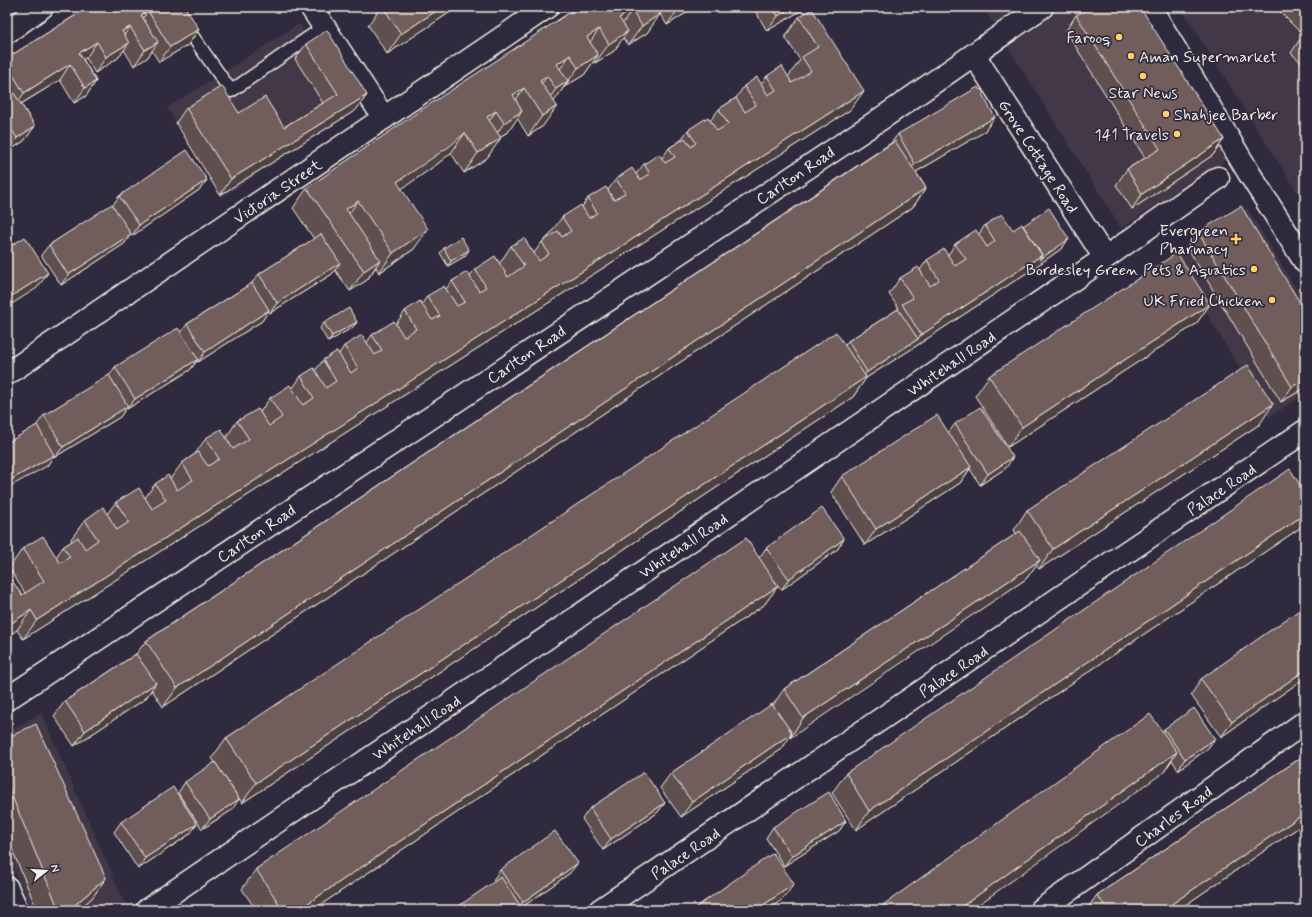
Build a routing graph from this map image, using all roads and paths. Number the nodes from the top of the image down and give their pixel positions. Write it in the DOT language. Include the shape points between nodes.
graph roads {
  1 [pos="42,7"];
  2 [pos="172,7"];
  3 [pos="311,7"];
  4 [pos="547,7"];
  5 [pos="1042,7"];
  6 [pos="1150,7"];
  7 [pos="324,27"];
  8 [pos="7,32"];
  9 [pos="974,55"];
  10 [pos="384,118"];
  11 [pos="1218,178"];
  12 [pos="1302,251"];
  13 [pos="1105,258"];
  14 [pos="7,374"];
  15 [pos="1305,431"];
  16 [pos="7,699"];
  17 [pos="1305,722"];
  18 [pos="7,888"];
  19 [pos="17,910"];
  20 [pos="147,910"];
  21 [pos="600,910"];
  22 [pos="1041,910"];
  1 -- 8 [label="street"];
  2 -- 7 [label="lane" via="231,91"];
  3 -- 7 [label="street"];
  4 -- 10 [label="street, Victoria Street"];
  5 -- 9 [label="street, Carlton Road"];
  6 -- 12 [label="street" via="1249,173"];
  7 -- 10 [label="street"];
  9 -- 13 [label="street, Grove Cottage Road"];
  9 -- 16 [label="street, Carlton Road"];
  10 -- 14 [label="street, Victoria Street"];
  11 -- 13 [label="street, Whitehall Road"];
  13 -- 20 [label="street, Whitehall Road"];
  15 -- 21 [label="street, Palace Road"];
  17 -- 22 [label="street, Charles Road"];
  18 -- 19 [label="street"];
}
